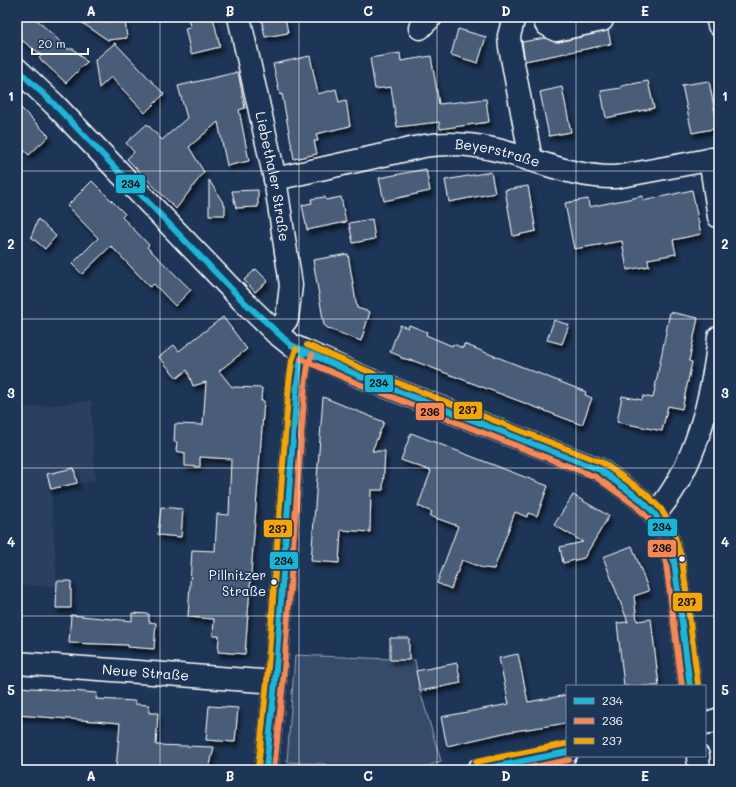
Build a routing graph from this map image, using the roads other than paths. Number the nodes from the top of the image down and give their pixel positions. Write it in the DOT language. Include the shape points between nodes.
graph roads {
  1 [pos="240,17"];
  2 [pos="514,17"];
  3 [pos="544,17"];
  4 [pos="717,17"];
  5 [pos="602,20"];
  6 [pos="719,25"];
  7 [pos="17,69"];
  8 [pos="714,158"];
  9 [pos="531,160"];
  10 [pos="274,179"];
  11 [pos="719,217"];
  12 [pos="276,333"];
  13 [pos="719,337"];
  14 [pos="304,352"];
  15 [pos="655,514"];
  16 [pos="17,663"];
  17 [pos="275,682"];
  18 [pos="690,685"];
  19 [pos="719,719"];
  20 [pos="706,724"];
  21 [pos="566,752"];
  22 [pos="698,757"];
  23 [pos="266,770"];
  24 [pos="478,770"];
  25 [pos="699,770"];
  1 -- 10 [label="street, Liebethaler Straße"];
  2 -- 9 [label="street" via="509,36 510,47"];
  3 -- 5 [label="street" via="546,24 556,30"];
  4 -- 6 [label="street"];
  7 -- 12 [label="street"];
  8 -- 9 [label="street, Beyerstraße" via="616,177 582,175"];
  8 -- 11 [label="street"];
  9 -- 10 [label="street, Beyerstraße" via="468,144 444,143"];
  10 -- 12 [label="street, Liebethaler Straße" via="291,285 287,319"];
  12 -- 14 [label="street"];
  13 -- 15 [label="street" via="711,394 699,432 685,469 666,502"];
  14 -- 15 [label="street" via="600,470 640,499"];
  14 -- 17 [label="street" via="297,384"];
  15 -- 18 [label="street" via="666,532 674,561"];
  16 -- 17 [label="street, Neue Straße"];
  17 -- 23 [label="street"];
  19 -- 20 [label="street"];
  21 -- 24 [label="street"];
  22 -- 25 [label="street"];
}
